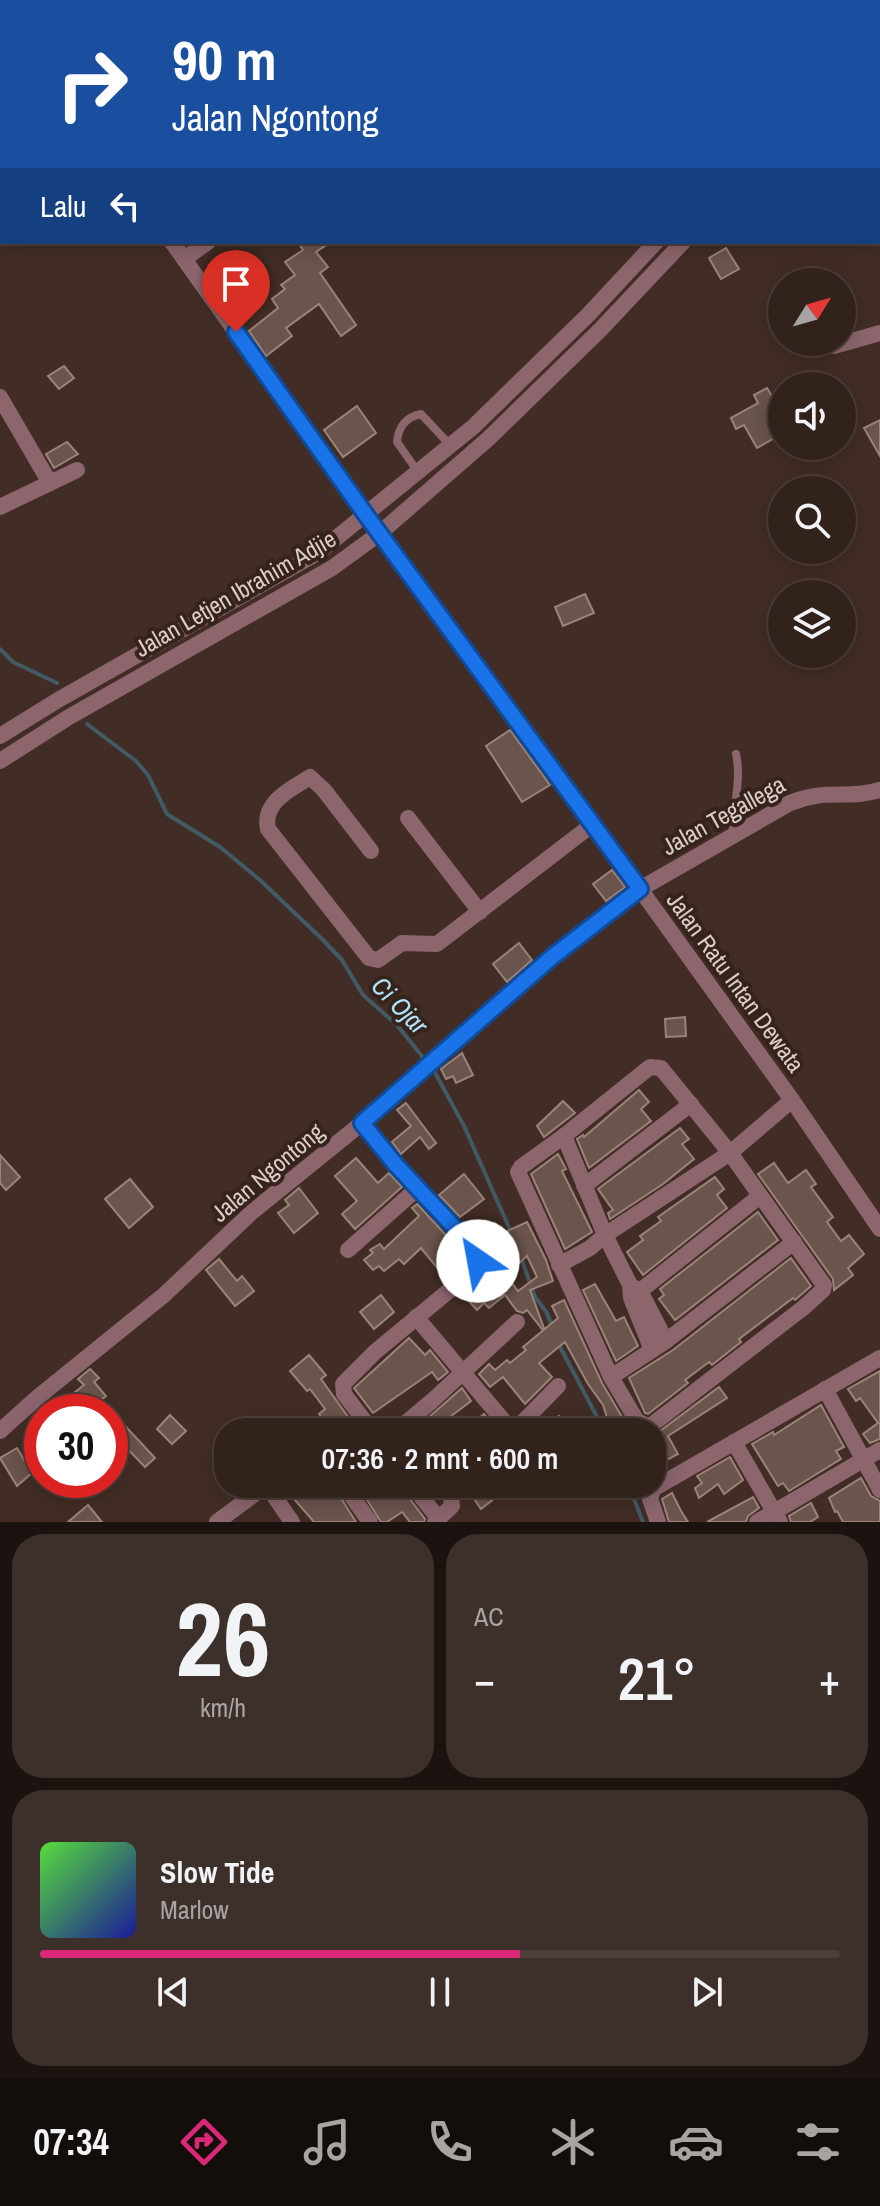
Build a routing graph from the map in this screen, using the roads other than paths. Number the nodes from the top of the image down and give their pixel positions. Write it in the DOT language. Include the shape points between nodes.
graph roads {
  1 [pos="173,244"];
  2 [pos="205,244"];
  3 [pos="654,244"];
  4 [pos="681,244"];
  5 [pos="184,259"];
  6 [pos="588,315"];
  7 [pos="600,330"];
  8 [pos="880,333"];
  9 [pos="856,340"];
  10 [pos="0,397"];
  11 [pos="451,446"];
  12 [pos="77,470"];
  13 [pos="418,472"];
  14 [pos="50,483"];
  15 [pos="0,507"];
  16 [pos="366,515"];
  17 [pos="380,533"];
  18 [pos="0,736"];
  19 [pos="736,754"];
  20 [pos="0,761"];
  21 [pos="880,790"];
  22 [pos="408,818"];
  23 [pos="593,824"];
  24 [pos="733,837"];
  25 [pos="371,851"];
  26 [pos="640,889"];
  27 [pos="480,912"];
  28 [pos="792,1100"];
  29 [pos="691,1104"];
  30 [pos="362,1123"];
  31 [pos="564,1136"];
  32 [pos="730,1153"];
  33 [pos="584,1186"];
  34 [pos="419,1187"];
  35 [pos="760,1196"];
  36 [pos="880,1229"];
  37 [pos="605,1235"];
  38 [pos="794,1242"];
  39 [pos="348,1250"];
  40 [pos="559,1265"];
  41 [pos="635,1288"];
  42 [pos="416,1317"];
  43 [pos="517,1322"];
  44 [pos="659,1346"];
  45 [pos="880,1358"];
  46 [pos="463,1373"];
  47 [pos="611,1377"];
  48 [pos="558,1386"];
  49 [pos="825,1389"];
  50 [pos="362,1418"];
  51 [pos="411,1418"];
  52 [pos="501,1418"];
  53 [pos="527,1418"];
  54 [pos="1,1426"];
  55 [pos="734,1442"];
  56 [pos="880,1450"];
  57 [pos="865,1459"];
  58 [pos="880,1490"];
  59 [pos="353,1498"];
  60 [pos="421,1498"];
  61 [pos="451,1498"];
  62 [pos="777,1517"];
  63 [pos="437,1520"];
  64 [pos="217,1522"];
  65 [pos="292,1522"];
  66 [pos="370,1522"];
  67 [pos="658,1522"];
  68 [pos="757,1522"];
  1 -- 5 [label="street, Jalan Ratu Intan Dewata"];
  2 -- 5 [label="street"];
  3 -- 6 [label="street, Jalan Letjen Ibrahim Adjie"];
  4 -- 7 [label="street, Jalan Letjen Ibrahim Adjie"];
  5 -- 16 [label="street, Jalan Ratu Intan Dewata"];
  6 -- 7 [label="street"];
  6 -- 11 [label="street, Jalan Letjen Ibrahim Adjie"];
  7 -- 17 [label="street, Jalan Letjen Ibrahim Adjie" via="488,439"];
  8 -- 9 [label="street"];
  10 -- 14 [label="street"];
  11 -- 13 [label="street, Jalan Letjen Ibrahim Adjie"];
  11 -- 13 [label="lane" via="421,414 405,421 397,442"];
  12 -- 14 [label="street"];
  13 -- 16 [label="street, Jalan Letjen Ibrahim Adjie"];
  14 -- 15 [label="street"];
  16 -- 17 [label="street, Jalan Ratu Intan Dewata"];
  16 -- 18 [label="street, Jalan Letjen Ibrahim Adjie" via="319,552"];
  17 -- 20 [label="street, Jalan Letjen Ibrahim Adjie" via="332,568"];
  17 -- 23 [label="street, Jalan Ratu Intan Dewata"];
  19 -- 24 [label="lane" via="740,770"];
  21 -- 24 [label="street, Jalan Tegallega" via="863,795 810,794"];
  22 -- 27 [label="street"];
  23 -- 26 [label="street, Jalan Ratu Intan Dewata"];
  23 -- 27 [label="street"];
  24 -- 26 [label="street, Jalan Tegallega"];
  25 -- 27 [label="street" via="310,777 274,801 269,811 268,829 369,958 378,960 402,943 437,944"];
  26 -- 28 [label="street, Jalan Ratu Intan Dewata"];
  26 -- 30 [label="street, Jalan Ngontong" via="552,957"];
  28 -- 32 [label="street"];
  28 -- 36 [label="street, Jalan Ratu Intan Dewata"];
  29 -- 31 [label="street" via="661,1068 650,1067"];
  29 -- 32 [label="street"];
  29 -- 33 [label="street"];
  30 -- 34 [label="street"];
  30 -- 54 [label="street, Jalan Ngontong" via="252,1212 164,1295"];
  31 -- 33 [label="street"];
  31 -- 40 [label="street" via="518,1172"];
  32 -- 35 [label="street"];
  32 -- 37 [label="street"];
  33 -- 37 [label="street"];
  34 -- 39 [label="street"];
  34 -- 42 [label="street" via="478,1257 469,1274"];
  35 -- 38 [label="street"];
  35 -- 41 [label="street"];
  37 -- 40 [label="street"];
  37 -- 41 [label="street"];
  38 -- 44 [label="street"];
  38 -- 47 [label="street" via="823,1282 823,1290 652,1425 637,1421"];
  40 -- 47 [label="street"];
  41 -- 44 [label="street"];
  42 -- 46 [label="street"];
  42 -- 50 [label="street" via="343,1384 344,1394"];
  43 -- 46 [label="street"];
  44 -- 47 [label="street"];
  45 -- 49 [label="street"];
  46 -- 51 [label="street"];
  46 -- 52 [label="street"];
  48 -- 53 [label="street"];
  49 -- 55 [label="street"];
  49 -- 57 [label="street"];
  55 -- 62 [label="street"];
  55 -- 67 [label="street" via="653,1489 650,1499"];
  56 -- 57 [label="street"];
  57 -- 58 [label="street"];
  57 -- 62 [label="street"];
  59 -- 66 [label="street"];
  60 -- 63 [label="street"];
  61 -- 63 [label="street" via="452,1506"];
  62 -- 68 [label="street"];
  64 -- 65 [label="street" via="264,1487"];
}
